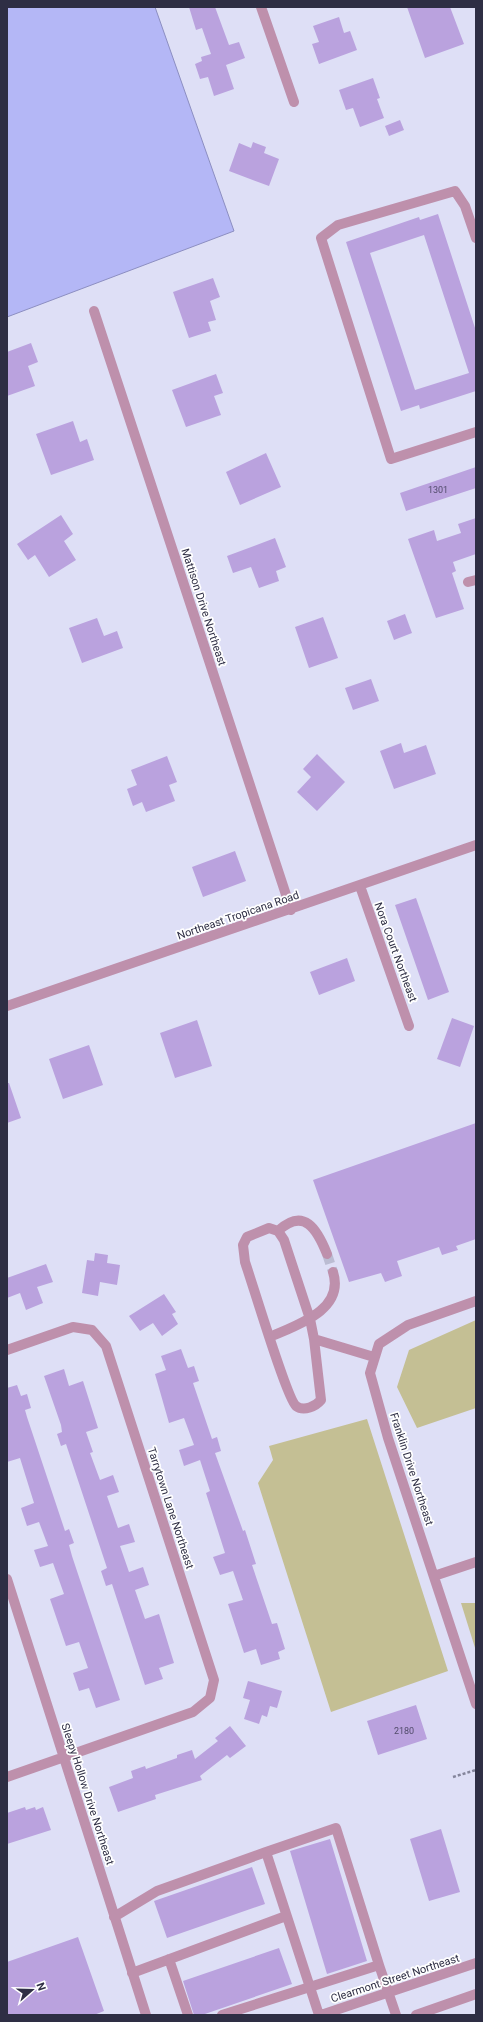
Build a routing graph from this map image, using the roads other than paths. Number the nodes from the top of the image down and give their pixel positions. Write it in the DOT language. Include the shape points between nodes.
graph roads {
  1 [pos="261,7"];
  2 [pos="294,102"];
  3 [pos="476,238"];
  4 [pos="94,311"];
  5 [pos="476,432"];
  6 [pos="476,845"];
  7 [pos="360,886"];
  8 [pos="291,910"];
  9 [pos="7,1006"];
  10 [pos="410,1026"];
  11 [pos="278,1231"];
  12 [pos="327,1254"];
  13 [pos="334,1272"];
  14 [pos="476,1301"];
  15 [pos="310,1319"];
  16 [pos="270,1337"];
  17 [pos="314,1339"];
  18 [pos="7,1350"];
  19 [pos="374,1357"];
  20 [pos="476,1562"];
  21 [pos="434,1576"];
  22 [pos="7,1579"];
  23 [pos="476,1704"];
  24 [pos="64,1757"];
  25 [pos="7,1777"];
  26 [pos="266,1852"];
  27 [pos="286,1916"];
  28 [pos="114,1917"];
  29 [pos="169,1960"];
  30 [pos="476,1963"];
  31 [pos="379,1964"];
  32 [pos="132,1973"];
  33 [pos="309,1986"];
  34 [pos="388,1992"];
  35 [pos="476,1994"];
  36 [pos="146,2015"];
  37 [pos="188,2015"];
  38 [pos="222,2015"];
  39 [pos="320,2015"];
  40 [pos="396,2015"];
  41 [pos="416,2015"];
  1 -- 2 [label="street"];
  3 -- 5 [label="street" via="465,206 455,191 338,225 321,238 391,459"];
  4 -- 8 [label="street, Mattison Drive Northeast"];
  6 -- 7 [label="street, Northeast Tropicana Road"];
  7 -- 8 [label="street, Northeast Tropicana Road"];
  7 -- 10 [label="street, Nora Court Northeast"];
  8 -- 9 [label="street, Northeast Tropicana Road"];
  11 -- 12 [label="street" via="295,1220 303,1221 313,1229"];
  11 -- 15 [label="street" via="284,1240"];
  11 -- 16 [label="street" via="269,1228 262,1230 247,1237 243,1245 245,1262"];
  13 -- 15 [label="street" via="336,1289 333,1298"];
  14 -- 19 [label="street, Franklin Drive Northeast" via="408,1324 378,1344"];
  15 -- 16 [label="street"];
  15 -- 17 [label="street"];
  16 -- 17 [label="street" via="291,1400 297,1407 305,1409 318,1404 321,1400"];
  17 -- 19 [label="street"];
  18 -- 24 [label="street, Tarrytown Lane Northeast" via="73,1327 92,1330 106,1346 214,1680 210,1698 193,1712"];
  19 -- 21 [label="street, Franklin Drive Northeast" via="370,1373 388,1438"];
  20 -- 21 [label="street"];
  21 -- 23 [label="street, Franklin Drive Northeast"];
  22 -- 24 [label="street, Sleepy Hollow Drive Northeast"];
  24 -- 25 [label="street"];
  24 -- 28 [label="street, Sleepy Hollow Drive Northeast"];
  26 -- 27 [label="street"];
  26 -- 28 [label="street" via="157,1891"];
  26 -- 31 [label="street" via="336,1828"];
  27 -- 29 [label="street"];
  27 -- 33 [label="street"];
  28 -- 32 [label="street, Sleepy Hollow Drive Northeast"];
  29 -- 32 [label="street"];
  29 -- 37 [label="street"];
  30 -- 34 [label="street, Clearmont Street Northeast"];
  31 -- 33 [label="street"];
  31 -- 34 [label="street"];
  32 -- 36 [label="street, Sleepy Hollow Drive Northeast"];
  33 -- 38 [label="street"];
  33 -- 39 [label="street"];
  34 -- 39 [label="street, Clearmont Street Northeast"];
  34 -- 40 [label="street"];
  35 -- 41 [label="street"];
}
